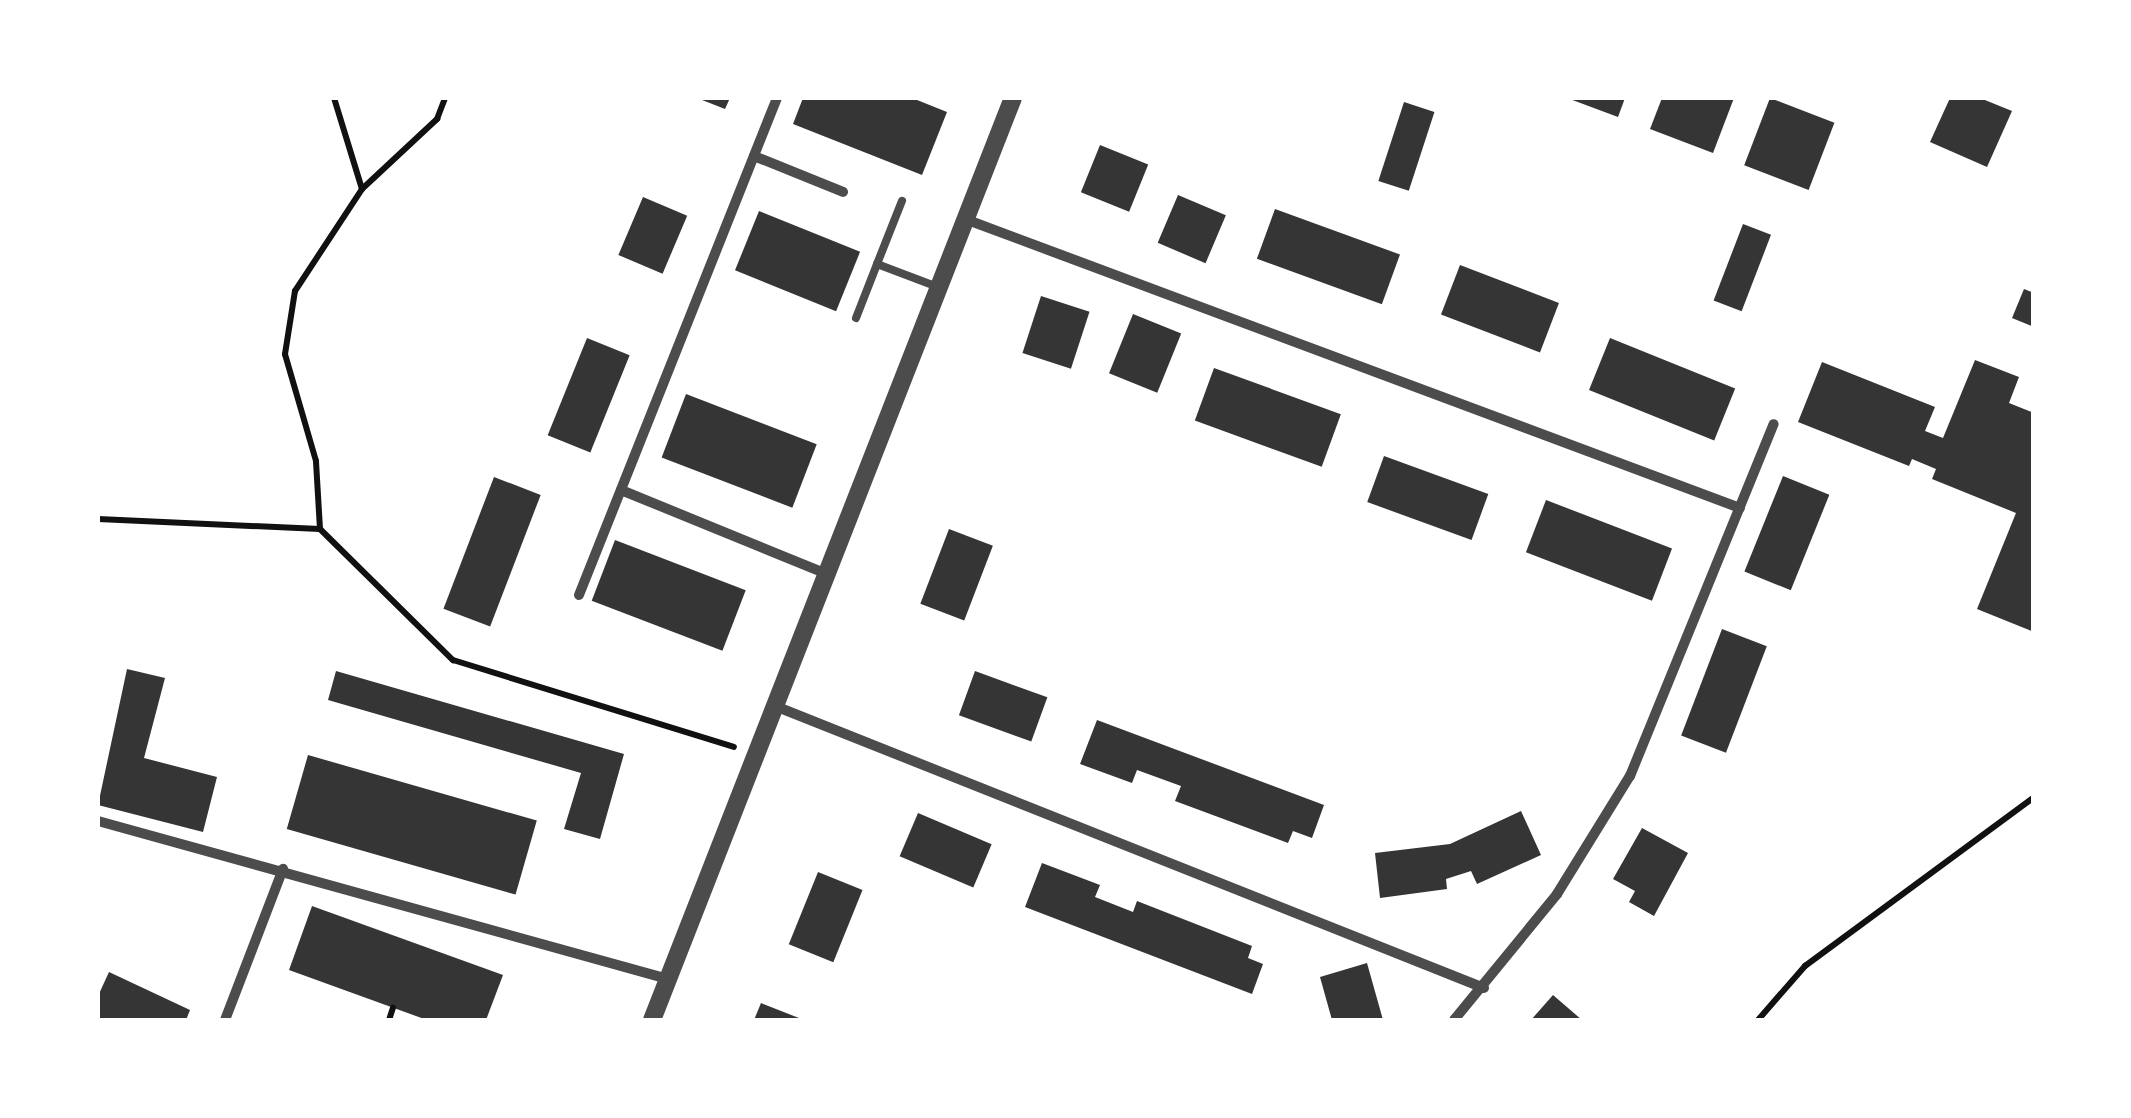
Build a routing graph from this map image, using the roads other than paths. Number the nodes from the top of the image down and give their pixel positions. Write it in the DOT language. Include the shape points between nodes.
graph roads {
  1 [pos="777,98"];
  2 [pos="1013,98"];
  3 [pos="754,156"];
  4 [pos="842,192"];
  5 [pos="902,201"];
  6 [pos="965,219"];
  7 [pos="877,264"];
  8 [pos="938,288"];
  9 [pos="856,318"];
  10 [pos="1774,424"];
  11 [pos="621,490"];
  12 [pos="1740,508"];
  13 [pos="827,574"];
  14 [pos="579,595"];
  15 [pos="774,706"];
  16 [pos="98,821"];
  17 [pos="283,869"];
  18 [pos="668,979"];
  19 [pos="1484,988"];
  20 [pos="225,1020"];
  21 [pos="652,1020"];
  22 [pos="1454,1020"];
  1 -- 3 [label="street"];
  2 -- 6 [label="street"];
  3 -- 4 [label="street"];
  3 -- 11 [label="street"];
  5 -- 7 [label="lane"];
  6 -- 8 [label="street"];
  6 -- 12 [label="street"];
  7 -- 8 [label="lane"];
  7 -- 9 [label="lane"];
  8 -- 13 [label="street"];
  10 -- 12 [label="street"];
  11 -- 13 [label="street"];
  11 -- 14 [label="street"];
  12 -- 19 [label="street" via="1630,776 1557,894"];
  13 -- 15 [label="street"];
  15 -- 18 [label="street"];
  15 -- 19 [label="street"];
  16 -- 17 [label="street"];
  17 -- 18 [label="street"];
  17 -- 20 [label="street"];
  18 -- 21 [label="street"];
  19 -- 22 [label="street"];
}
